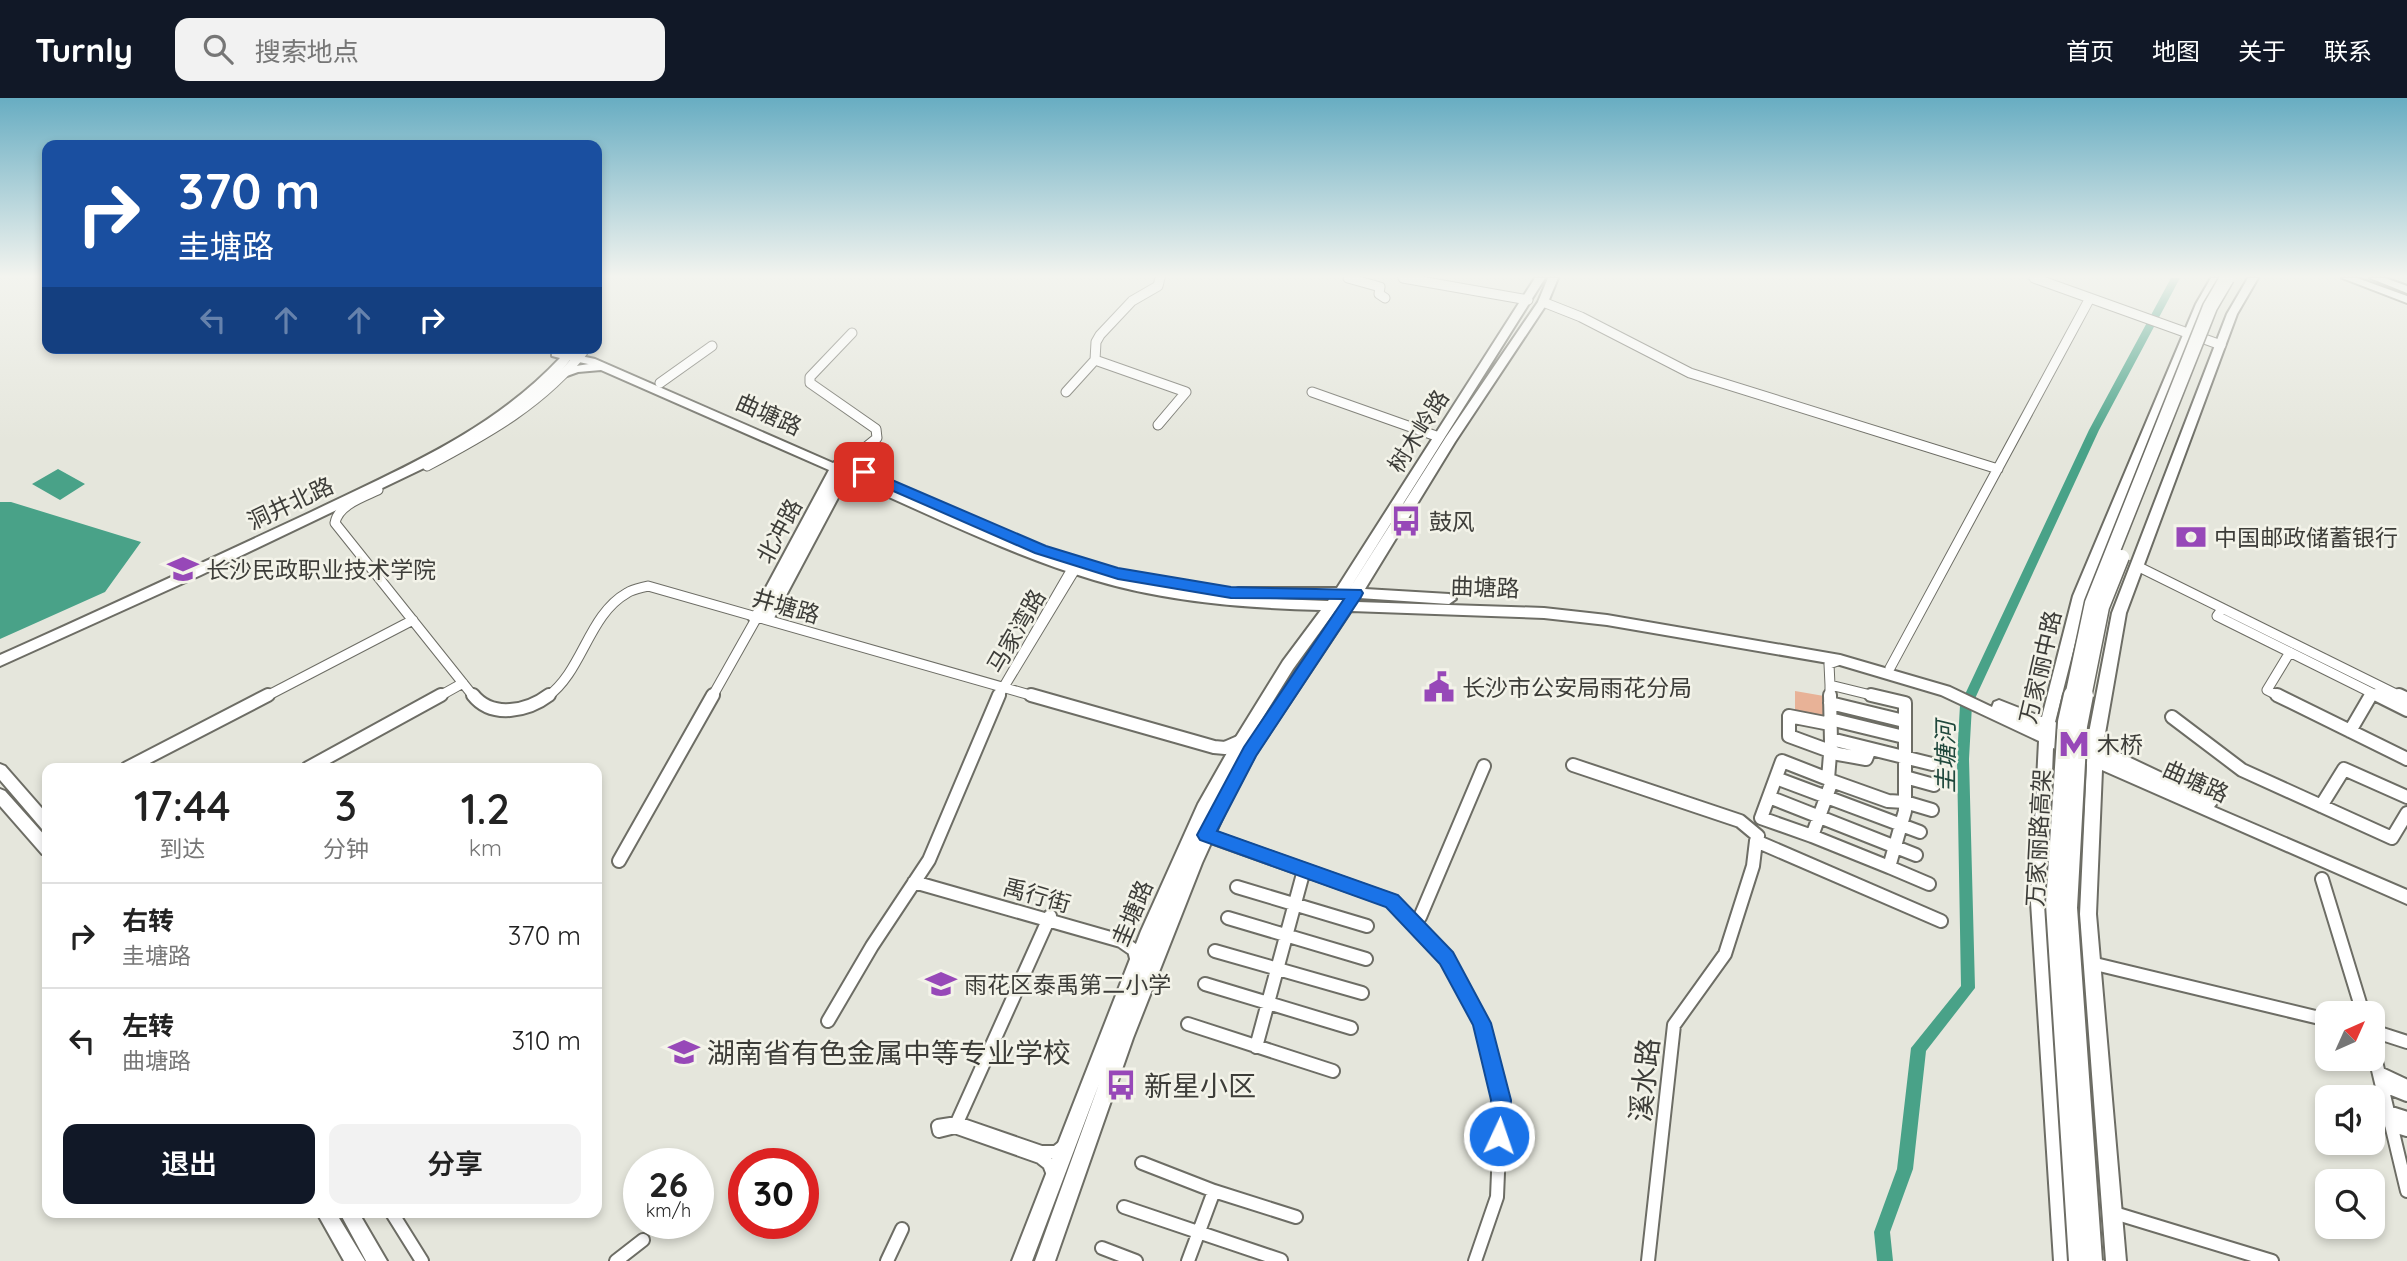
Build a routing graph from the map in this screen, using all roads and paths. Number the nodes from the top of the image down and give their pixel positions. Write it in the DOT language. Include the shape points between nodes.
graph roads {
  1 [pos="1103,332"];
  2 [pos="1508,332"];
  3 [pos="1523,332"];
  4 [pos="1612,332"];
  5 [pos="2072,332"];
  6 [pos="2182,332"];
  7 [pos="2193,332"];
  8 [pos="2200,332"];
  9 [pos="2210,332"];
  10 [pos="2225,332"];
  11 [pos="852,334"];
  12 [pos="2221,342"];
  13 [pos="712,346"];
  14 [pos="572,354"];
  15 [pos="575,354"];
  16 [pos="581,354"];
  17 [pos="584,354"];
  18 [pos="1095,360"];
  19 [pos="608,369"];
  20 [pos="569,371"];
  21 [pos="538,382"];
  22 [pos="660,383"];
  23 [pos="1066,392"];
  24 [pos="1312,392"];
  25 [pos="1158,425"];
  26 [pos="1439,437"];
  27 [pos="843,467"];
  28 [pos="1998,469"];
  29 [pos="1076,565"];
  30 [pos="2137,566"];
  31 [pos="1343,600"];
  32 [pos="2222,608"];
  33 [pos="761,619"];
  34 [pos="411,620"];
  35 [pos="0,651"];
  36 [pos="2290,652"];
  37 [pos="1840,660"];
  38 [pos="0,661"];
  39 [pos="1890,668"];
  40 [pos="462,685"];
  41 [pos="1829,685"];
  42 [pos="1949,689"];
  43 [pos="1001,691"];
  44 [pos="2372,693"];
  45 [pos="2407,699"];
  46 [pos="1829,703"];
  47 [pos="2407,710"];
  48 [pos="2172,717"];
  49 [pos="1904,721"];
  50 [pos="1830,722"];
  51 [pos="2350,731"];
  52 [pos="2047,732"];
  53 [pos="1904,737"];
  54 [pos="1830,739"];
  55 [pos="1241,741"];
  56 [pos="1870,749"];
  57 [pos="1831,752"];
  58 [pos="2096,754"];
  59 [pos="1904,757"];
  60 [pos="2407,760"];
  61 [pos="137,763"];
  62 [pos="317,763"];
  63 [pos="323,763"];
  64 [pos="1932,764"];
  65 [pos="1573,765"];
  66 [pos="1484,766"];
  67 [pos="0,770"];
  68 [pos="1223,773"];
  69 [pos="1905,776"];
  70 [pos="1776,778"];
  71 [pos="1830,780"];
  72 [pos="1934,785"];
  73 [pos="0,795"];
  74 [pos="1769,797"];
  75 [pos="1826,797"];
  76 [pos="1905,802"];
  77 [pos="2405,805"];
  78 [pos="2321,806"];
  79 [pos="1932,810"];
  80 [pos="42,816"];
  81 [pos="1819,817"];
  82 [pos="1900,824"];
  83 [pos="1920,832"];
  84 [pos="1206,835"];
  85 [pos="1812,836"];
  86 [pos="1756,841"];
  87 [pos="42,843"];
  88 [pos="1895,846"];
  89 [pos="1916,855"];
  90 [pos="619,860"];
  91 [pos="1889,867"];
  92 [pos="1304,870"];
  93 [pos="2322,879"];
  94 [pos="915,880"];
  95 [pos="1929,884"];
  96 [pos="1237,887"];
  97 [pos="2407,887"];
  98 [pos="2407,897"];
  99 [pos="1295,904"];
  100 [pos="1049,918"];
  101 [pos="1228,918"];
  102 [pos="1941,921"];
  103 [pos="1412,922"];
  104 [pos="1367,926"];
  105 [pos="1149,930"];
  106 [pos="1286,936"];
  107 [pos="1214,951"];
  108 [pos="1366,959"];
  109 [pos="1137,962"];
  110 [pos="2091,963"];
  111 [pos="1277,969"];
  112 [pos="1205,985"];
  113 [pos="1362,993"];
  114 [pos="2359,1001"];
  115 [pos="1268,1002"];
  116 [pos="2315,1017"];
  117 [pos="828,1021"];
  118 [pos="1188,1024"];
  119 [pos="1351,1028"];
  120 [pos="2385,1035"];
  121 [pos="2407,1042"];
  122 [pos="1256,1047"];
  123 [pos="1333,1071"];
  124 [pos="2378,1071"];
  125 [pos="2380,1079"];
  126 [pos="2407,1086"];
  127 [pos="2407,1095"];
  128 [pos="2407,1118"];
  129 [pos="2390,1119"];
  130 [pos="956,1125"];
  131 [pos="2407,1130"];
  132 [pos="1067,1143"];
  133 [pos="2402,1154"];
  134 [pos="1142,1163"];
  135 [pos="1054,1177"];
  136 [pos="1214,1191"];
  137 [pos="2407,1191"];
  138 [pos="1124,1208"];
  139 [pos="2111,1212"];
  140 [pos="1296,1217"];
  141 [pos="329,1218"];
  142 [pos="351,1218"];
  143 [pos="395,1218"];
  144 [pos="902,1229"];
  145 [pos="1199,1233"];
  146 [pos="643,1240"];
  147 [pos="1102,1248"];
  148 [pos="1281,1260"];
  149 [pos="355,1261"];
  150 [pos="377,1261"];
  151 [pos="422,1261"];
  152 [pos="616,1261"];
  153 [pos="887,1261"];
  154 [pos="1022,1261"];
  155 [pos="1045,1261"];
  156 [pos="1136,1261"];
  157 [pos="1188,1261"];
  158 [pos="1475,1261"];
  159 [pos="1648,1261"];
  160 [pos="2064,1261"];
  161 [pos="2078,1261"];
  162 [pos="2093,1261"];
  163 [pos="2116,1261"];
  164 [pos="2272,1261"];
  1 -- 18 [label="street" via="1096,342"];
  2 -- 26 [label="main road, 树木岭路"];
  3 -- 31 [label="main road, 树木岭路"];
  4 -- 28 [label="street" via="1689,373"];
  5 -- 28 [label="street"];
  6 -- 52 [label="main road, 万家丽中路" via="2080,596"];
  7 -- 12 [label="street"];
  8 -- 161 [label="highway, 万家丽路高架, bridge" via="2092,603 2067,722 2055,904"];
  9 -- 162 [label="highway, 万家丽路高架, bridge" via="2102,607 2078,726 2068,908"];
  10 -- 12 [label="main road"];
  11 -- 27 [label="street" via="810,377 810,383 876,429 877,438"];
  12 -- 30 [label="main road"];
  13 -- 22 [label="street"];
  14 -- 21 [label="main road, 洞井北路"];
  15 -- 20 [label="street"];
  16 -- 19 [label="main road, 曲塘路"];
  17 -- 22 [label="main road, 曲塘路"];
  18 -- 23 [label="street"];
  18 -- 25 [label="street" via="1186,392"];
  19 -- 20 [label="main road"];
  19 -- 27 [label="main road, 曲塘路"];
  20 -- 21 [label="main road"];
  20 -- 34 [label="street, 井塘路" via="506,423 354,502 336,516 335,523"];
  21 -- 35 [label="main road, 洞井北路" via="439,446 246,540"];
  21 -- 38 [label="main road, 洞井北路" via="487,427 436,456"];
  22 -- 27 [label="main road, 曲塘路"];
  24 -- 26 [label="street"];
  26 -- 31 [label="main road, 树木岭路"];
  27 -- 29 [label="main road, 曲塘路"];
  27 -- 33 [label="main road, 北冲路"];
  28 -- 39 [label="street"];
  29 -- 31 [label="main road, 曲塘路" via="1218,591"];
  29 -- 43 [label="street, 马家湾路"];
  30 -- 32 [label="street"];
  30 -- 58 [label="main road" via="2119,613 2096,732"];
  31 -- 37 [label="main road, 曲塘路" via="1607,620"];
  31 -- 39 [label="main road, 曲塘路" via="1536,604"];
  31 -- 55 [label="main road, 圭塘路" via="1288,665"];
  31 -- 84 [label="main road, 圭塘路" via="1250,751"];
  32 -- 36 [label="street" via="2217,616"];
  32 -- 45 [label="street"];
  33 -- 40 [label="street, 井塘路" via="654,589 634,590 616,606 556,696 541,708 488,712 473,702"];
  33 -- 43 [label="street, 井塘路"];
  33 -- 90 [label="street"];
  34 -- 40 [label="street, 井塘路"];
  34 -- 61 [label="street"];
  36 -- 44 [label="street"];
  36 -- 51 [label="street" via="2267,690"];
  37 -- 41 [label="street" via="1829,664"];
  37 -- 42 [label="main road, 曲塘路"];
  39 -- 42 [label="main road, 曲塘路"];
  40 -- 62 [label="street"];
  40 -- 63 [label="street"];
  41 -- 46 [label="street"];
  41 -- 49 [label="street" via="1905,703"];
  42 -- 52 [label="main road, 曲塘路"];
  43 -- 55 [label="street, 井塘路" via="1214,747"];
  43 -- 68 [label="street, 井塘路" via="1212,751 1223,761"];
  43 -- 94 [label="street, 马家湾路" via="929,860"];
  44 -- 47 [label="street"];
  44 -- 51 [label="street"];
  46 -- 49 [label="street"];
  46 -- 50 [label="street"];
  48 -- 78 [label="street" via="2242,770"];
  49 -- 53 [label="street"];
  50 -- 53 [label="street"];
  50 -- 54 [label="street"];
  50 -- 57 [label="street" via="1789,716 1787,726 1788,736"];
  51 -- 60 [label="street"];
  52 -- 58 [label="main road, 曲塘路"];
  52 -- 160 [label="main road, 万家丽中路" via="2039,901"];
  53 -- 59 [label="street"];
  54 -- 56 [label="street"];
  54 -- 57 [label="street"];
  55 -- 68 [label="main road, 圭塘路"];
  56 -- 57 [label="street" via="1866,759"];
  56 -- 59 [label="street"];
  57 -- 71 [label="street" via="1826,772"];
  58 -- 97 [label="main road, 曲塘路"];
  58 -- 98 [label="main road, 曲塘路"];
  58 -- 110 [label="main road" via="2088,914"];
  59 -- 64 [label="street"];
  59 -- 69 [label="street"];
  65 -- 86 [label="street" via="1740,821 1758,836"];
  66 -- 103 [label="street" via="1420,917"];
  67 -- 80 [label="main road"];
  68 -- 105 [label="main road, 圭塘路"];
  69 -- 72 [label="street"];
  69 -- 76 [label="street"];
  70 -- 71 [label="street" via="1782,761"];
  70 -- 74 [label="street"];
  70 -- 75 [label="street"];
  71 -- 75 [label="street"];
  71 -- 76 [label="street" via="1888,801"];
  73 -- 87 [label="main road"];
  74 -- 81 [label="street"];
  74 -- 85 [label="street" via="1761,818"];
  75 -- 81 [label="street"];
  75 -- 82 [label="street"];
  76 -- 79 [label="street"];
  76 -- 82 [label="street"];
  77 -- 78 [label="street" via="2392,838"];
  77 -- 78 [label="street" via="2344,769"];
  81 -- 85 [label="street"];
  81 -- 88 [label="street"];
  82 -- 83 [label="street"];
  82 -- 88 [label="street"];
  84 -- 92 [label="street"];
  84 -- 155 [label="main road, 圭塘路" via="1119,1050"];
  85 -- 91 [label="street"];
  86 -- 102 [label="street"];
  86 -- 159 [label="street, 溪水路" via="1753,866 1725,954 1674,1026"];
  88 -- 89 [label="street"];
  88 -- 91 [label="street"];
  91 -- 95 [label="street"];
  92 -- 99 [label="street"];
  92 -- 103 [label="street" via="1392,901"];
  93 -- 114 [label="street"];
  94 -- 100 [label="street, 禹行街"];
  94 -- 117 [label="street, 马家湾路"];
  96 -- 99 [label="street"];
  99 -- 104 [label="street"];
  99 -- 106 [label="street"];
  100 -- 105 [label="street, 禹行街" via="1128,938"];
  100 -- 109 [label="street, 禹行街" via="1126,943"];
  100 -- 130 [label="street"];
  101 -- 106 [label="street"];
  103 -- 158 [label="street" via="1447,958 1482,1023 1501,1100 1497,1197"];
  105 -- 109 [label="main road, 圭塘路"];
  106 -- 108 [label="street"];
  106 -- 111 [label="street"];
  107 -- 111 [label="street"];
  109 -- 132 [label="main road, 圭塘路"];
  110 -- 116 [label="street"];
  110 -- 139 [label="main road"];
  111 -- 113 [label="street"];
  111 -- 115 [label="street"];
  112 -- 115 [label="street"];
  115 -- 119 [label="street"];
  115 -- 122 [label="street"];
  118 -- 122 [label="street"];
  120 -- 121 [label="street"];
  122 -- 123 [label="street"];
  124 -- 125 [label="street"];
  125 -- 126 [label="street"];
  125 -- 127 [label="street"];
  125 -- 129 [label="street"];
  128 -- 129 [label="street"];
  129 -- 131 [label="street"];
  129 -- 133 [label="street"];
  130 -- 132 [label="street" via="1041,1152 1056,1152"];
  130 -- 135 [label="street" via="1040,1157"];
  132 -- 135 [label="main road, 圭塘路"];
  133 -- 137 [label="street"];
  134 -- 136 [label="street"];
  135 -- 154 [label="main road, 圭塘路"];
  136 -- 140 [label="street"];
  136 -- 145 [label="street"];
  138 -- 145 [label="street"];
  139 -- 163 [label="main road"];
  139 -- 164 [label="street"];
  141 -- 149 [label="main road"];
  142 -- 150 [label="main road"];
  143 -- 151 [label="street"];
  144 -- 153 [label="street"];
  145 -- 148 [label="street"];
  145 -- 157 [label="street"];
  146 -- 152 [label="street"];
  147 -- 156 [label="street"];
}
